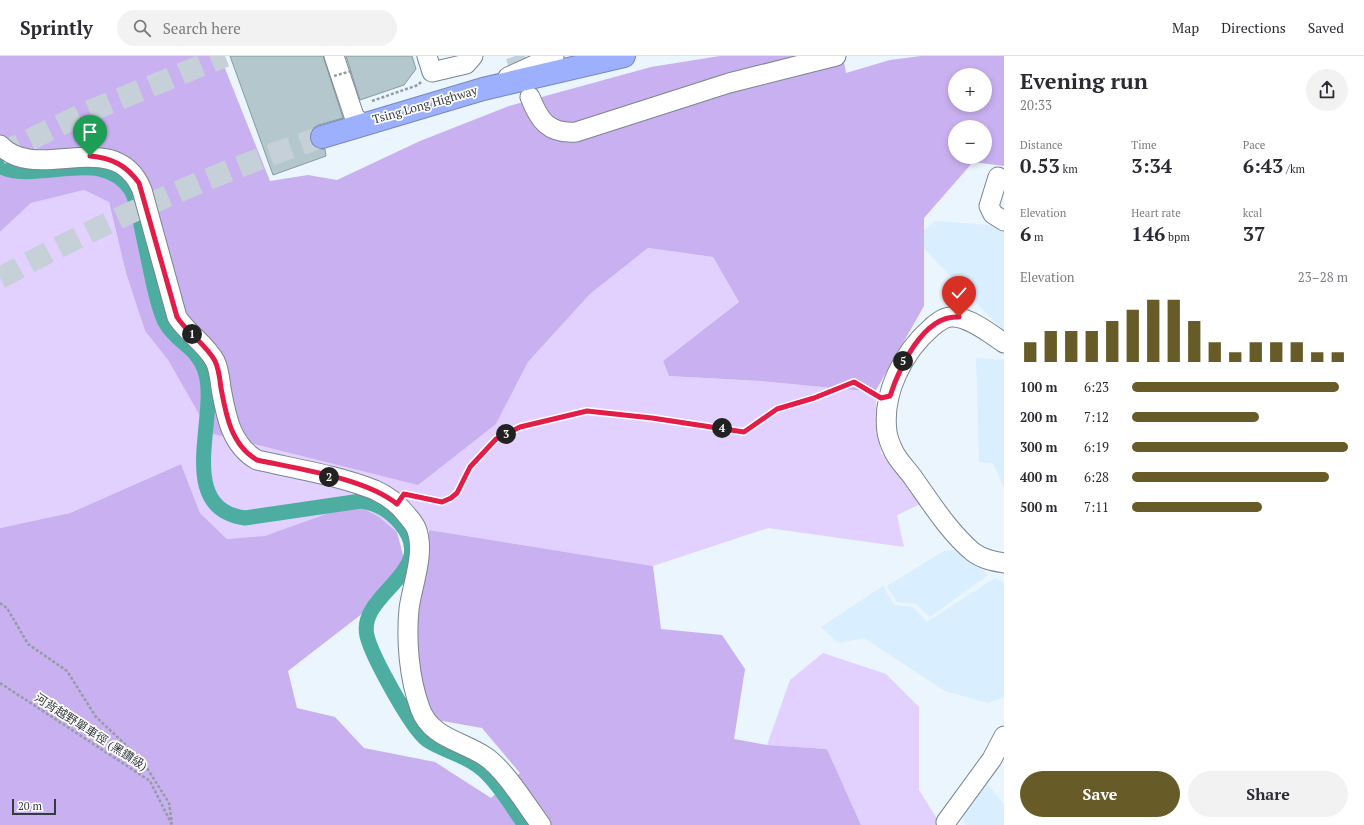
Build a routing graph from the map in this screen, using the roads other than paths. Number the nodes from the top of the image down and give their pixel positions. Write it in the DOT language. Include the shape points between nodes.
graph roads {
  1 [pos="334,56"];
  2 [pos="473,56"];
  3 [pos="554,56"];
  4 [pos="624,56"];
  5 [pos="836,56"];
  6 [pos="430,64"];
  7 [pos="529,87"];
  8 [pos="483,89"];
  9 [pos="357,117"];
  10 [pos="322,137"];
  11 [pos="0,145"];
  12 [pos="998,177"];
  13 [pos="1004,221"];
  14 [pos="1004,342"];
  15 [pos="1004,563"];
  16 [pos="1004,736"];
  17 [pos="946,822"];
  18 [pos="541,825"];
  1 -- 9 [label="street"];
  2 -- 6 [label="street" via="466,64"];
  3 -- 8 [label="street"];
  4 -- 7 [label="highway, Tsing Long Highway" via="601,61"];
  5 -- 7 [label="street" via="736,81 576,132 562,132 544,123 536,113"];
  7 -- 8 [label="highway, Tsing Long Highway"];
  8 -- 9 [label="highway, Tsing Long Highway"];
  9 -- 10 [label="highway, Tsing Long Highway"];
  11 -- 18 [label="street" via="12,155 24,159 96,157 113,161 131,171 142,190 177,317 215,361 230,427 239,443 257,460 354,483 376,490 397,504 416,528 420,547 409,609 412,677 420,709 437,732 486,756 497,766"];
  12 -- 13 [label="street" via="989,206 993,214"];
  14 -- 15 [label="street" via="959,317 942,319 912,347 898,372 886,414 887,432 897,457 940,515 979,556"];
  16 -- 17 [label="street" via="992,759"];
}
